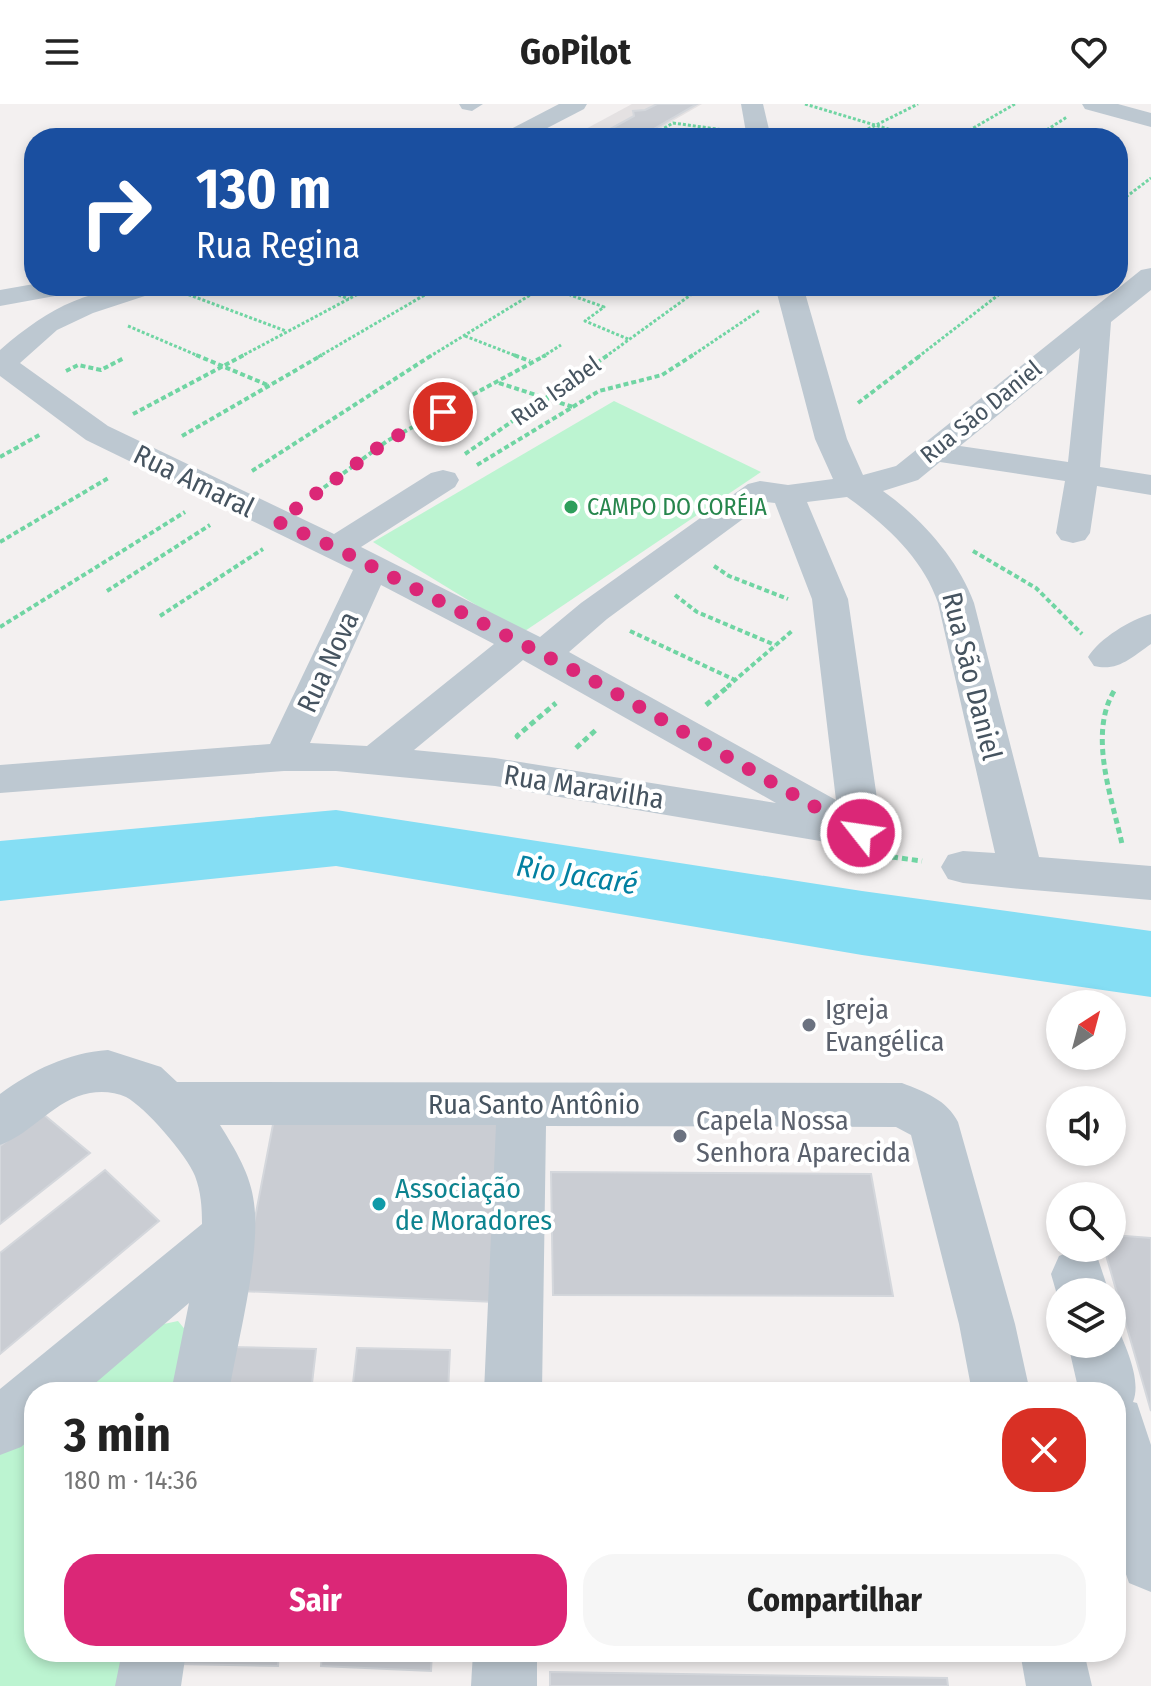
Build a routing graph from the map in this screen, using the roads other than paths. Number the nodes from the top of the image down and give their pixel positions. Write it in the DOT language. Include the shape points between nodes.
graph roads {
  1 [pos="576,104"];
  2 [pos="752,104"];
  3 [pos="1084,108"];
  4 [pos="1151,120"];
  5 [pos="530,128"];
  6 [pos="757,128"];
  7 [pos="1151,276"];
  8 [pos="1128,294"];
  9 [pos="791,296"];
  10 [pos="1125,296"];
  11 [pos="75,297"];
  12 [pos="0,298"];
  13 [pos="1097,318"];
  14 [pos="47,324"];
  15 [pos="1,364"];
  16 [pos="931,451"];
  17 [pos="1083,473"];
  18 [pos="443,480"];
  19 [pos="852,485"];
  20 [pos="1151,485"];
  21 [pos="774,493"];
  22 [pos="1073,533"];
  23 [pos="336,548"];
  24 [pos="372,567"];
  25 [pos="1151,626"];
  26 [pos="531,649"];
  27 [pos="1120,664"];
  28 [pos="284,757"];
  29 [pos="373,762"];
  30 [pos="0,779"];
  31 [pos="861,833"];
  32 [pos="963,867"];
  33 [pos="1021,873"];
  34 [pos="1140,882"];
  35 [pos="167,1103"];
  36 [pos="522,1104"];
  37 [pos="0,1123"];
  38 [pos="229,1235"];
  39 [pos="1100,1358"];
  40 [pos="53,1382"];
  41 [pos="202,1382"];
  42 [pos="513,1382"];
  43 [pos="999,1382"];
  44 [pos="1106,1382"];
  45 [pos="24,1406"];
  46 [pos="0,1426"];
  47 [pos="1126,1463"];
  48 [pos="1151,1561"];
  49 [pos="152,1662"];
  50 [pos="505,1662"];
  51 [pos="1054,1662"];
  52 [pos="148,1686"];
  53 [pos="504,1686"];
  54 [pos="1059,1686"];
  1 -- 5 [label="street"];
  2 -- 6 [label="street"];
  3 -- 4 [label="street"];
  7 -- 8 [label="street, Rua Sāo Daniel"];
  9 -- 19 [label="street, Rua São Daniel" via="837,456"];
  10 -- 13 [label="street, Rua Sāo Daniel"];
  11 -- 12 [label="street"];
  11 -- 14 [label="street"];
  12 -- 14 [label="street" via="35,305"];
  13 -- 16 [label="street, Rua Sāo Daniel"];
  13 -- 17 [label="street"];
  14 -- 15 [label="street"];
  15 -- 23 [label="street, Rua Amaral" via="85,425"];
  16 -- 17 [label="street"];
  16 -- 19 [label="street, Rua Sāo Daniel" via="899,477"];
  17 -- 20 [label="street"];
  17 -- 22 [label="street"];
  18 -- 23 [label="street"];
  19 -- 21 [label="street, Rua Sāo Daniel"];
  19 -- 33 [label="street, Rua São Daniel" via="889,511 947,578"];
  21 -- 26 [label="street" via="684,544 594,611"];
  21 -- 31 [label="street" via="823,604"];
  23 -- 24 [label="street, Rua Amaral"];
  24 -- 26 [label="street, Rua Amaral"];
  24 -- 28 [label="street, Rua Nova"];
  25 -- 27 [label="street"];
  26 -- 29 [label="street"];
  26 -- 31 [label="street, Rua Amaral"];
  28 -- 29 [label="street, Rua Maravilha"];
  28 -- 30 [label="street, Rua Maravilha"];
  29 -- 31 [label="street, Rua Maravilha" via="495,772"];
  32 -- 33 [label="street"];
  33 -- 34 [label="street"];
  35 -- 36 [label="street, Rua Santo Antônio"];
  35 -- 37 [label="street" via="144,1082 108,1071 83,1073 44,1090"];
  35 -- 38 [label="street" via="197,1132 218,1167 228,1201"];
  36 -- 42 [label="street"];
  36 -- 43 [label="street, Rua Santo Antônio" via="914,1109 933,1122"];
  38 -- 40 [label="street"];
  38 -- 41 [label="street"];
  39 -- 44 [label="street"];
  45 -- 46 [label="street"];
  47 -- 48 [label="street"];
  49 -- 52 [label="street"];
  50 -- 53 [label="street"];
  51 -- 54 [label="street"];
}
